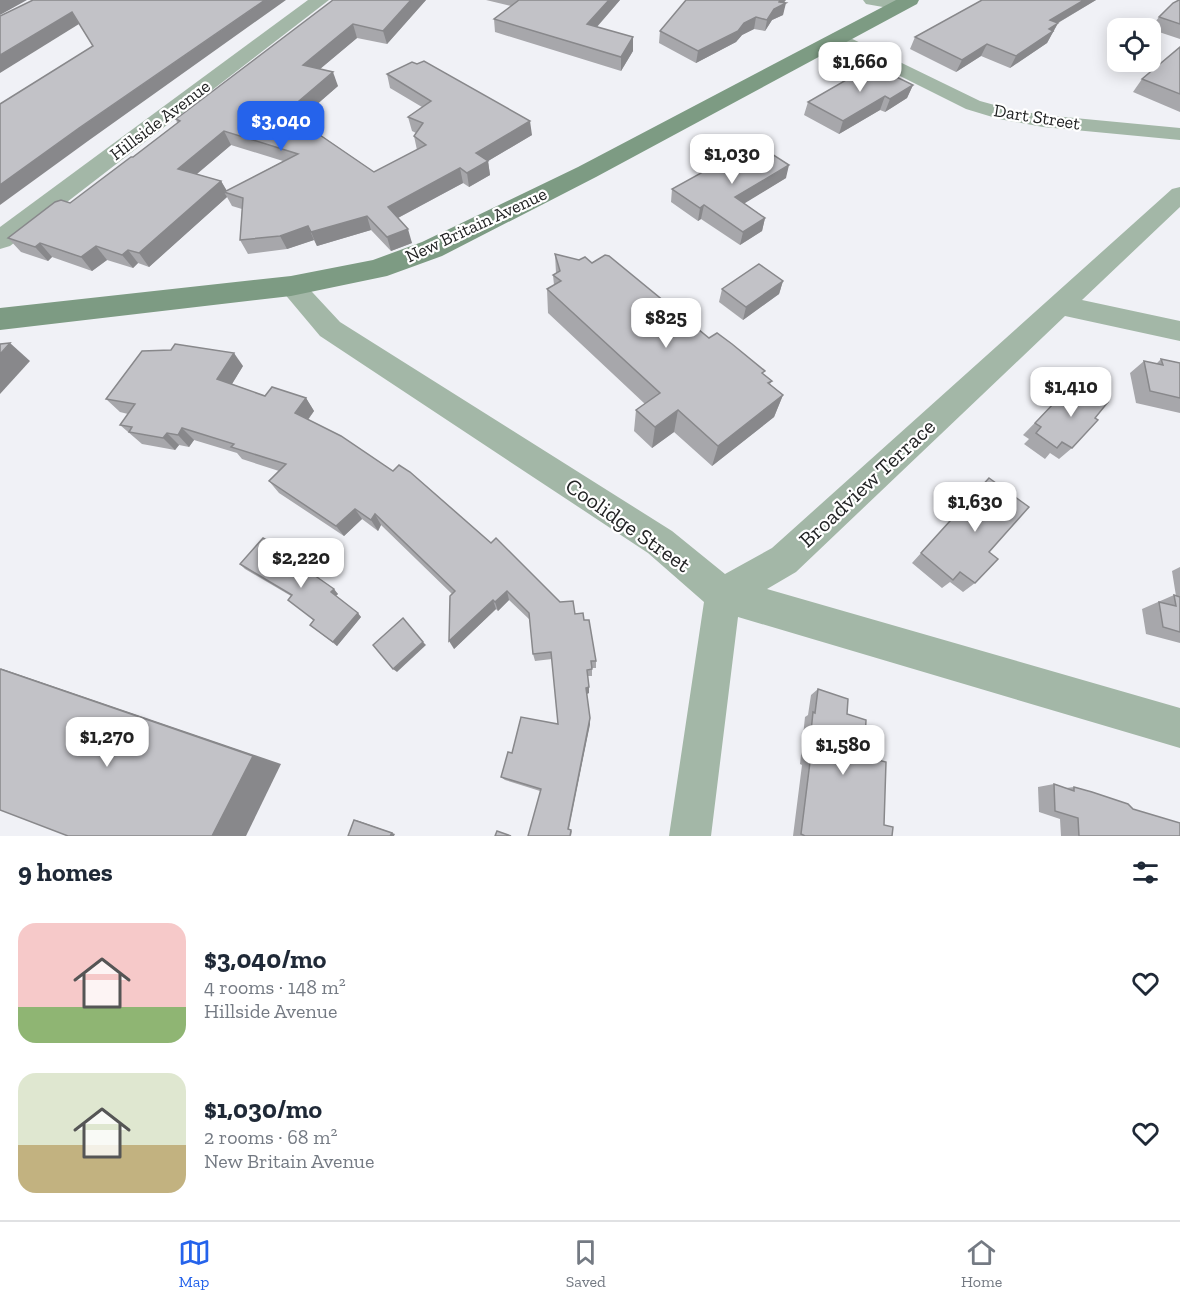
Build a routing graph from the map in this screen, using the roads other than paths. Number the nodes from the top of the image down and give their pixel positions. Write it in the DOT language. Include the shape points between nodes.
graph roads {
  1 [pos="320,0"];
  2 [pos="872,0"];
  3 [pos="905,3"];
  4 [pos="838,38"];
  5 [pos="1180,134"];
  6 [pos="1180,194"];
  7 [pos="0,240"];
  8 [pos="291,286"];
  9 [pos="1059,306"];
  10 [pos="0,319"];
  11 [pos="1180,331"];
  12 [pos="723,595"];
  13 [pos="1180,729"];
  14 [pos="690,836"];
  1 -- 7 [label="street, Hillside Avenue"];
  2 -- 3 [label="street"];
  3 -- 4 [label="main road, New Britain Avenue"];
  4 -- 5 [label="street, Dart Street" via="973,105 1006,115"];
  4 -- 8 [label="main road, New Britain Avenue" via="432,249 377,269"];
  6 -- 9 [label="street, Broadview Terrace"];
  8 -- 10 [label="main road, New Britain Avenue"];
  8 -- 12 [label="street, Coolidge Street" via="330,329 660,542"];
  9 -- 11 [label="street"];
  9 -- 12 [label="street, Broadview Terrace" via="784,560"];
  12 -- 13 [label="street, Coolidge Street"];
  12 -- 14 [label="street"];
}
